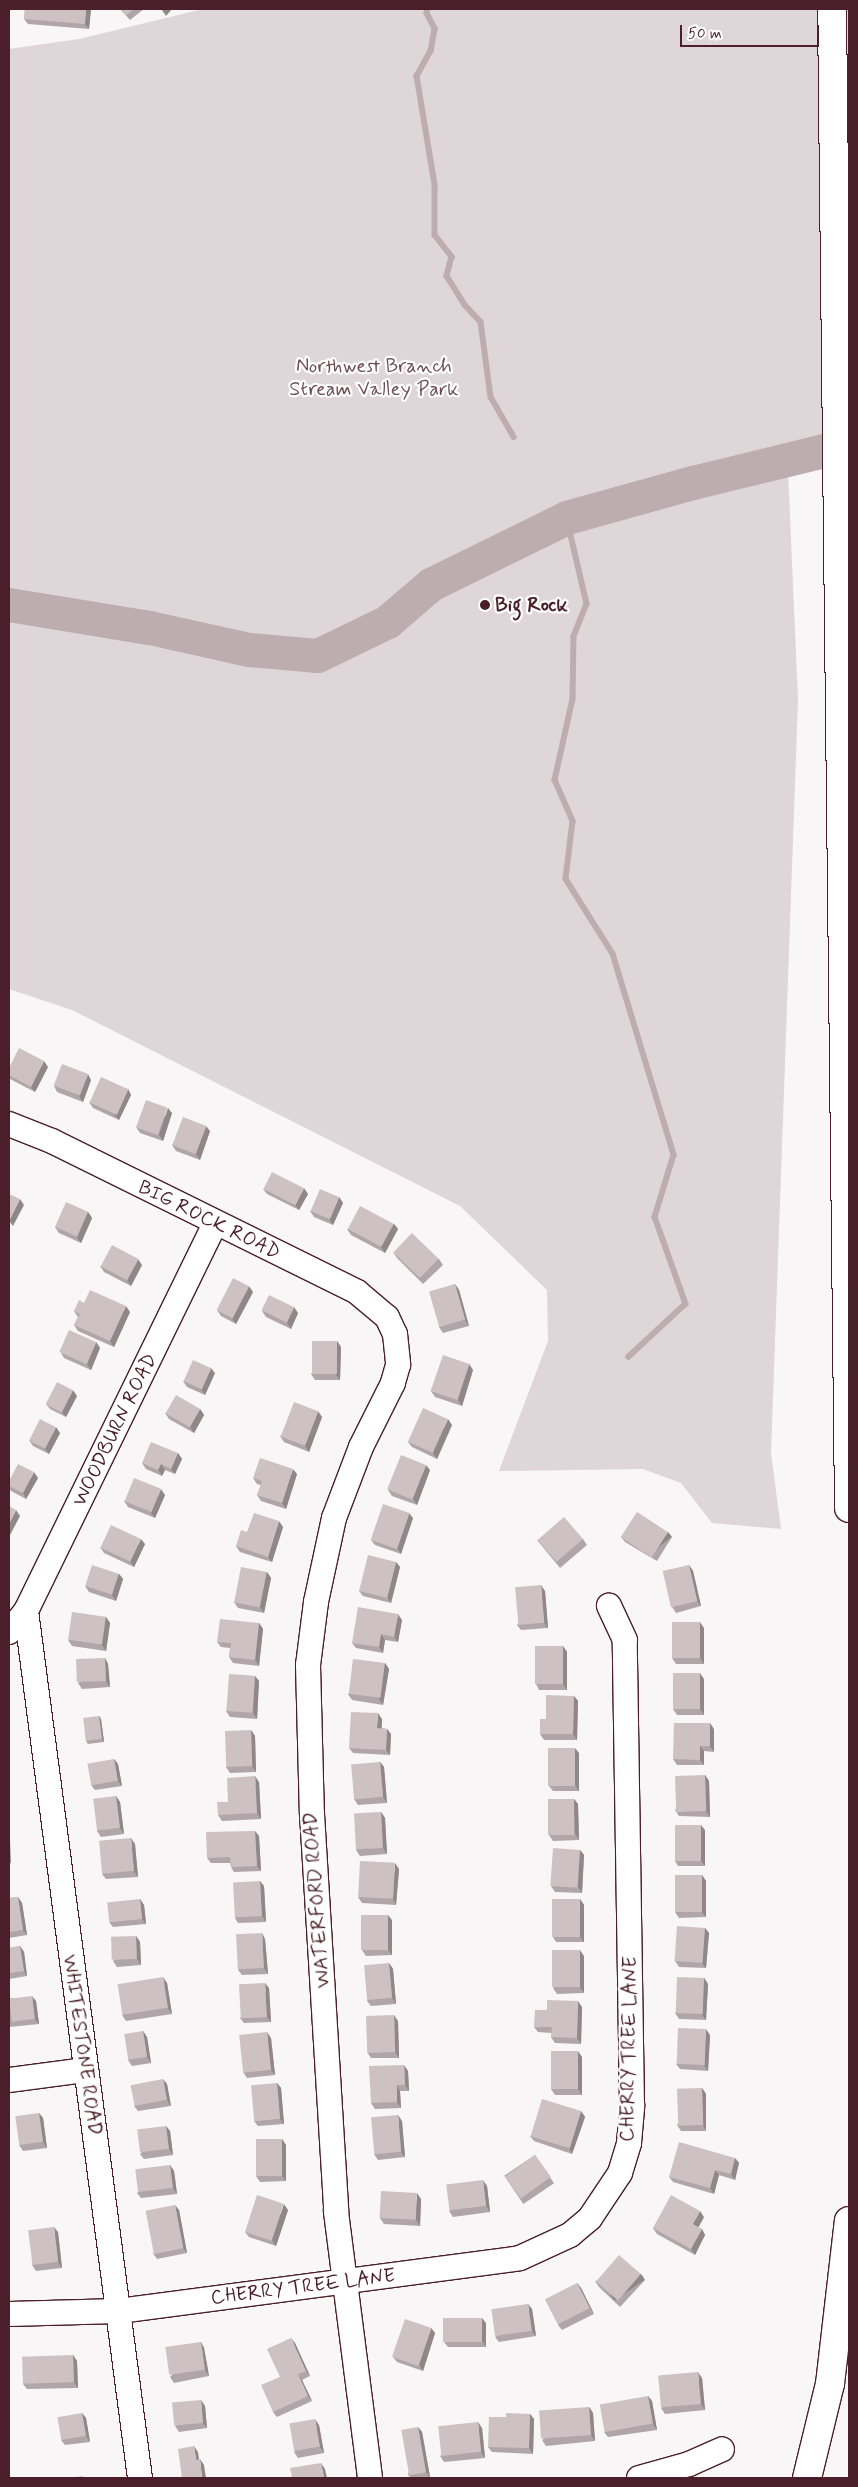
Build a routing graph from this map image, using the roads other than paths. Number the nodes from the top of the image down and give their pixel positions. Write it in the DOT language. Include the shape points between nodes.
graph roads {
  1 [pos="832,9"];
  2 [pos="9,1124"];
  3 [pos="215,1223"];
  4 [pos="396,1334"];
  5 [pos="849,1508"];
  6 [pos="610,1606"];
  7 [pos="26,1611"];
  8 [pos="9,1632"];
  9 [pos="85,2070"];
  10 [pos="9,2080"];
  11 [pos="849,2221"];
  12 [pos="344,2282"];
  13 [pos="119,2311"];
  14 [pos="9,2314"];
  15 [pos="722,2448"];
  16 [pos="140,2478"];
  17 [pos="370,2478"];
  18 [pos="639,2478"];
  19 [pos="807,2478"];
  1 -- 5 [label="highway"];
  2 -- 3 [label="street, BIG ROCK ROAD" via="52,1141"];
  3 -- 4 [label="street, BIG ROCK ROAD" via="357,1292 387,1317"];
  3 -- 7 [label="street, WOODBURN ROAD"];
  4 -- 12 [label="street, WATERFORD ROAD" via="398,1365 392,1383 361,1447 334,1518 316,1602 308,1665 312,1814 336,2212"];
  6 -- 12 [label="street, CHERRY TREE LANE" via="625,1640 629,1770 632,2105 629,2143 620,2172 590,2218 546,2249 520,2258"];
  7 -- 8 [label="street, WOODBURN ROAD"];
  7 -- 9 [label="street, WHITESTONE ROAD"];
  9 -- 10 [label="street"];
  9 -- 13 [label="street, WHITESTONE ROAD"];
  11 -- 19 [label="highway" via="830,2384"];
  12 -- 13 [label="street, CHERRY TREE LANE"];
  12 -- 17 [label="street, WATERFORD ROAD"];
  13 -- 14 [label="street, CHERRY TREE LANE"];
  13 -- 16 [label="street, WHITESTONE ROAD"];
  15 -- 18 [label="street" via="689,2464"];
}
